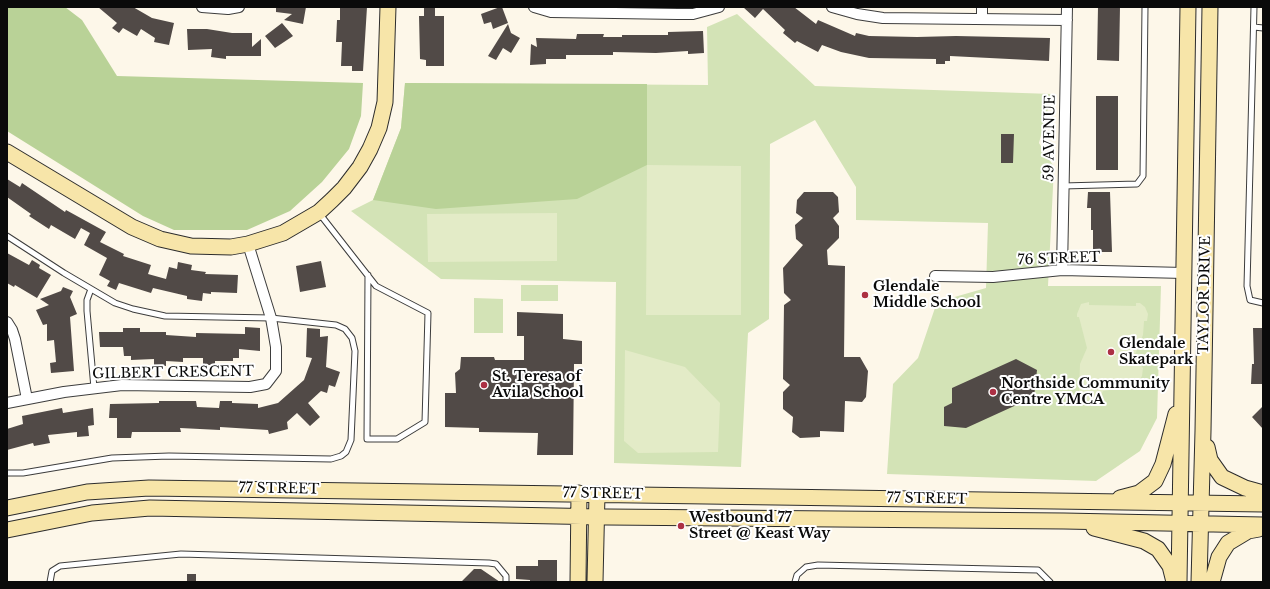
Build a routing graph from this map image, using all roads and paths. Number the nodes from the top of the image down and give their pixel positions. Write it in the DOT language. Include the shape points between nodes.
graph roads {
  1 [pos="202,7"];
  2 [pos="238,7"];
  3 [pos="388,7"];
  4 [pos="534,7"];
  5 [pos="719,7"];
  6 [pos="832,7"];
  7 [pos="982,7"];
  8 [pos="1067,7"];
  9 [pos="1145,7"];
  10 [pos="1188,7"];
  11 [pos="1210,7"];
  12 [pos="1254,7"];
  13 [pos="982,19"];
  14 [pos="1067,20"];
  15 [pos="1254,27"];
  16 [pos="1263,28"];
  17 [pos="7,152"];
  18 [pos="1063,186"];
  19 [pos="319,212"];
  20 [pos="7,236"];
  21 [pos="248,244"];
  22 [pos="1062,270"];
  23 [pos="1184,273"];
  24 [pos="368,275"];
  25 [pos="935,276"];
  26 [pos="92,289"];
  27 [pos="1263,303"];
  28 [pos="271,318"];
  29 [pos="7,322"];
  30 [pos="1183,386"];
  31 [pos="94,388"];
  32 [pos="27,399"];
  33 [pos="7,403"];
  34 [pos="1203,431"];
  35 [pos="7,473"];
  36 [pos="1263,493"];
  37 [pos="579,494"];
  38 [pos="597,494"];
  39 [pos="1091,502"];
  40 [pos="1180,503"];
  41 [pos="1201,504"];
  42 [pos="1263,504"];
  43 [pos="7,508"];
  44 [pos="579,516"];
  45 [pos="596,517"];
  46 [pos="1064,521"];
  47 [pos="1179,524"];
  48 [pos="1201,524"];
  49 [pos="1263,526"];
  50 [pos="7,530"];
  51 [pos="50,582"];
  52 [pos="506,582"];
  53 [pos="578,582"];
  54 [pos="595,582"];
  55 [pos="795,582"];
  56 [pos="1050,582"];
  57 [pos="1174,582"];
  58 [pos="1179,582"];
  59 [pos="1199,582"];
  60 [pos="1212,582"];
  1 -- 2 [label="street"];
  3 -- 19 [label="main road" via="387,80 379,128 360,167 344,188"];
  4 -- 5 [label="street" via="551,12 678,14 693,14"];
  6 -- 13 [label="street" via="883,18"];
  7 -- 13 [label="street"];
  8 -- 14 [label="street, 59 AVENUE"];
  9 -- 18 [label="lane" via="1143,176 1137,184"];
  10 -- 23 [label="main road, TAYLOR DRIVE"];
  11 -- 34 [label="main road, TAYLOR DRIVE"];
  12 -- 15 [label="lane"];
  13 -- 14 [label="street"];
  14 -- 18 [label="street, 59 AVENUE"];
  15 -- 16 [label="lane"];
  15 -- 27 [label="lane" via="1247,286 1250,300"];
  17 -- 21 [label="main road" via="132,227 160,239 209,247"];
  18 -- 22 [label="street, 59 AVENUE"];
  19 -- 21 [label="main road" via="283,233"];
  19 -- 24 [label="lane"];
  20 -- 26 [label="lane"];
  21 -- 28 [label="street, GILBERT CRESCENT"];
  22 -- 23 [label="street, 76 STREET"];
  22 -- 25 [label="street, 76 STREET" via="993,277"];
  23 -- 30 [label="main road, TAYLOR DRIVE"];
  24 -- 24 [label="lane" via="376,286 428,313 425,422 397,439 367,439"];
  26 -- 28 [label="lane" via="115,302 165,316"];
  26 -- 31 [label="lane" via="87,300 87,311"];
  28 -- 31 [label="street, GILBERT CRESCENT" via="277,360 276,371 266,384 250,387 147,385"];
  28 -- 35 [label="lane" via="336,325 345,329 352,338 355,351 351,440 346,452 341,456 331,459 169,456 112,458 23,473"];
  29 -- 32 [label="street" via="14,334"];
  30 -- 39 [label="main road" via="1163,464 1155,480 1139,493"];
  30 -- 40 [label="main road, TAYLOR DRIVE"];
  31 -- 32 [label="street, GILBERT CRESCENT"];
  32 -- 33 [label="street, GILBERT CRESCENT"];
  34 -- 36 [label="main road" via="1210,460 1222,477"];
  34 -- 41 [label="main road, TAYLOR DRIVE"];
  37 -- 38 [label="main road, 77 STREET"];
  37 -- 43 [label="main road, 77 STREET" via="149,488 87,492"];
  37 -- 44 [label="main road"];
  38 -- 39 [label="main road, 77 STREET"];
  38 -- 45 [label="main road"];
  39 -- 40 [label="main road, 77 STREET"];
  40 -- 41 [label="main road, 77 STREET"];
  40 -- 47 [label="main road, TAYLOR DRIVE"];
  41 -- 42 [label="main road, 77 STREET"];
  41 -- 48 [label="main road, TAYLOR DRIVE"];
  44 -- 45 [label="main road, 77 STREET"];
  44 -- 50 [label="main road, 77 STREET" via="150,508 92,513"];
  44 -- 53 [label="main road"];
  45 -- 46 [label="main road, 77 STREET"];
  45 -- 54 [label="main road"];
  46 -- 47 [label="main road, 77 STREET"];
  46 -- 57 [label="main road" via="1144,541 1164,556 1170,566"];
  47 -- 48 [label="main road, 77 STREET"];
  47 -- 58 [label="main road, TAYLOR DRIVE"];
  48 -- 49 [label="main road, 77 STREET"];
  48 -- 59 [label="main road, TAYLOR DRIVE"];
  49 -- 60 [label="main road" via="1248,531 1228,543 1219,557"];
  51 -- 52 [label="lane" via="52,571 60,566 180,554 489,563 496,564 506,576"];
  55 -- 56 [label="lane" via="797,574 818,565 1038,570"];
}
